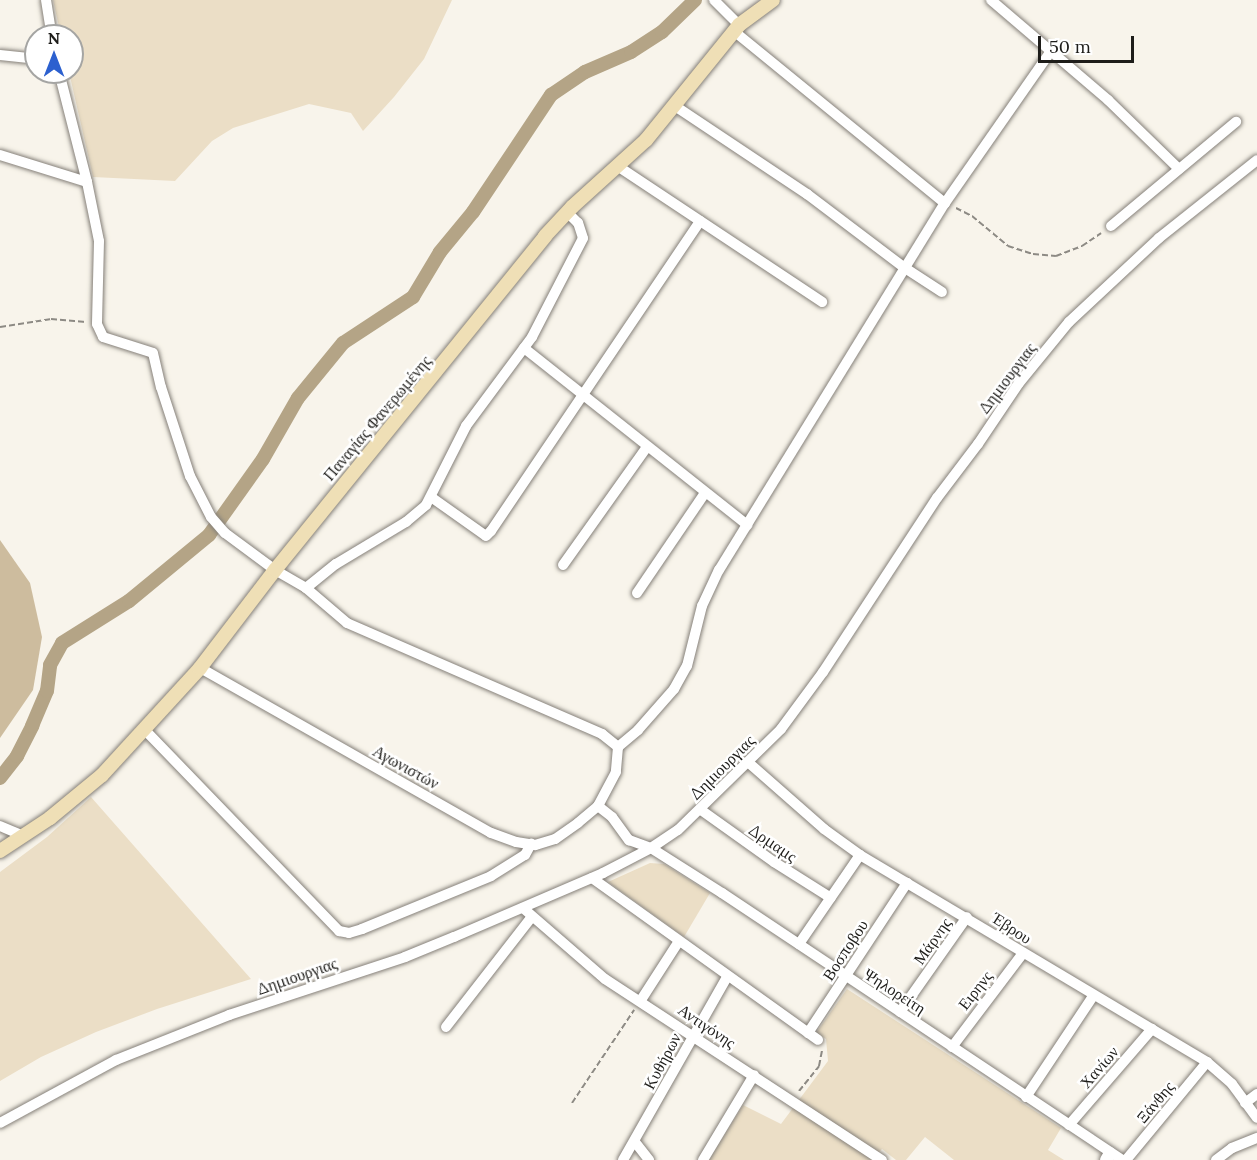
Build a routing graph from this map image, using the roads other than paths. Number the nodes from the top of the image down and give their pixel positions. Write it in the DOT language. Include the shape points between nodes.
graph roads {
  1 [pos="46,0"];
  2 [pos="714,0"];
  3 [pos="773,0"];
  4 [pos="991,0"];
  5 [pos="50,24"];
  6 [pos="737,29"];
  7 [pos="1052,51"];
  8 [pos="0,55"];
  9 [pos="24,58"];
  10 [pos="62,84"];
  11 [pos="675,106"];
  12 [pos="1236,122"];
  13 [pos="0,155"];
  14 [pos="1257,160"];
  15 [pos="620,167"];
  16 [pos="1179,170"];
  17 [pos="87,182"];
  18 [pos="945,203"];
  19 [pos="567,212"];
  20 [pos="700,220"];
  21 [pos="1111,226"];
  22 [pos="905,268"];
  23 [pos="942,292"];
  24 [pos="822,302"];
  25 [pos="524,348"];
  26 [pos="582,396"];
  27 [pos="647,447"];
  28 [pos="705,492"];
  29 [pos="431,497"];
  30 [pos="747,525"];
  31 [pos="562,565"];
  32 [pos="275,570"];
  33 [pos="306,588"];
  34 [pos="637,593"];
  35 [pos="200,668"];
  36 [pos="144,729"];
  37 [pos="618,747"];
  38 [pos="749,763"];
  39 [pos="598,806"];
  40 [pos="700,810"];
  41 [pos="0,826"];
  42 [pos="24,836"];
  43 [pos="531,844"];
  44 [pos="651,848"];
  45 [pos="0,851"];
  46 [pos="860,855"];
  47 [pos="592,878"];
  48 [pos="907,883"];
  49 [pos="831,898"];
  50 [pos="522,908"];
  51 [pos="967,917"];
  52 [pos="531,918"];
  53 [pos="679,941"];
  54 [pos="799,945"];
  55 [pos="1023,953"];
  56 [pos="727,977"];
  57 [pos="846,977"];
  58 [pos="1092,996"];
  59 [pos="641,1000"];
  60 [pos="900,1012"];
  61 [pos="446,1027"];
  62 [pos="1152,1029"];
  63 [pos="808,1033"];
  64 [pos="693,1034"];
  65 [pos="818,1040"];
  66 [pos="952,1047"];
  67 [pos="1207,1062"];
  68 [pos="754,1075"];
  69 [pos="1257,1094"];
  70 [pos="1026,1097"];
  71 [pos="1245,1103"];
  72 [pos="1257,1118"];
  73 [pos="0,1123"];
  74 [pos="1069,1125"];
  75 [pos="1257,1138"];
  76 [pos="635,1142"];
  77 [pos="1108,1156"];
  78 [pos="623,1160"];
  79 [pos="649,1160"];
  80 [pos="703,1160"];
  81 [pos="882,1160"];
  82 [pos="1124,1160"];
  83 [pos="1216,1160"];
  1 -- 5 [label="street"];
  2 -- 6 [label="street"];
  3 -- 6 [label="main road, Παναγίας Φανερωμένης"];
  4 -- 7 [label="street"];
  6 -- 11 [label="main road, Παναγίας Φανερωμένης"];
  6 -- 18 [label="street"];
  7 -- 16 [label="street"];
  7 -- 18 [label="street"];
  8 -- 9 [label="street"];
  10 -- 17 [label="street"];
  11 -- 15 [label="main road, Παναγίας Φανερωμένης"];
  11 -- 22 [label="street" via="807,194"];
  12 -- 16 [label="street"];
  13 -- 17 [label="street"];
  14 -- 38 [label="street, Δημιουργιας" via="1159,238 1055,339 1019,382 937,498 823,672 781,729"];
  15 -- 19 [label="main road, Παναγίας Φανερωμένης"];
  15 -- 20 [label="street"];
  16 -- 21 [label="street"];
  17 -- 32 [label="street" via="99,241 97,324 103,337 153,353 160,387 190,476 211,517 225,533"];
  18 -- 22 [label="street"];
  19 -- 25 [label="street" via="578,223 583,238"];
  19 -- 32 [label="main road, Παναγίας Φανερωμένης"];
  20 -- 24 [label="street"];
  20 -- 26 [label="street"];
  22 -- 23 [label="street"];
  22 -- 30 [label="street"];
  25 -- 26 [label="street"];
  25 -- 29 [label="street" via="466,426"];
  26 -- 27 [label="street"];
  26 -- 29 [label="street" via="486,536"];
  27 -- 28 [label="street"];
  27 -- 31 [label="street"];
  28 -- 30 [label="street"];
  28 -- 34 [label="street"];
  29 -- 33 [label="street" via="406,522 336,564"];
  30 -- 37 [label="street" via="702,606 687,666 674,689"];
  32 -- 33 [label="street"];
  32 -- 35 [label="main road, Παναγίας Φανερωμένης"];
  33 -- 37 [label="street" via="347,623 602,734"];
  35 -- 36 [label="main road, Παναγίας Φανερωμένης"];
  35 -- 43 [label="street, Αγωνιστών" via="491,833"];
  36 -- 42 [label="main road, Παναγίας Φανερωμένης" via="102,775"];
  36 -- 43 [label="street" via="339,931 362,929 491,876 525,855"];
  37 -- 39 [label="street" via="616,772"];
  38 -- 40 [label="street, Δημιουργιας"];
  38 -- 46 [label="street, Έβρου"];
  39 -- 43 [label="street" via="555,839"];
  39 -- 44 [label="street, Ψηλορείτη" via="629,840"];
  40 -- 44 [label="street, Δημιουργιας"];
  40 -- 49 [label="street, Δρμαμς"];
  41 -- 42 [label="street"];
  42 -- 45 [label="main road, Παναγίας Φανερωμένης"];
  44 -- 47 [label="street, Δημιουργιας"];
  44 -- 54 [label="street, Ψηλορείτη"];
  46 -- 48 [label="street, Έβρου"];
  46 -- 49 [label="street"];
  47 -- 50 [label="street, Δημιουργιας"];
  47 -- 53 [label="street"];
  48 -- 51 [label="street, Έβρου"];
  48 -- 57 [label="street, Βοσποβου"];
  49 -- 54 [label="street"];
  50 -- 52 [label="street, Αντιγόνης"];
  50 -- 73 [label="street, Δημιουργιας" via="405,957 229,1014 116,1060"];
  51 -- 55 [label="street, Έβρου"];
  51 -- 60 [label="street, Μάρνης"];
  52 -- 59 [label="street, Αντιγόνης" via="605,979"];
  52 -- 61 [label="street"];
  53 -- 56 [label="street"];
  53 -- 59 [label="street"];
  54 -- 57 [label="street, Ψηλορείτη"];
  55 -- 58 [label="street, Έβρου"];
  55 -- 66 [label="street, Ειρηνς"];
  56 -- 63 [label="street"];
  56 -- 64 [label="street, Κυθήρων"];
  57 -- 60 [label="street, Ψηλορείτη"];
  57 -- 63 [label="street, Βοσποβου"];
  58 -- 62 [label="street, Έβρου"];
  58 -- 70 [label="street"];
  59 -- 64 [label="street, Αντιγόνης"];
  60 -- 66 [label="street, Ψηλορείτη"];
  62 -- 67 [label="street, Έβρου"];
  62 -- 74 [label="street, Χανίων"];
  63 -- 65 [label="street"];
  64 -- 68 [label="street, Αντιγόνης"];
  64 -- 76 [label="street, Κυθήρων"];
  66 -- 70 [label="street, Ψηλορείτη"];
  67 -- 71 [label="street, Έβρου" via="1232,1084"];
  67 -- 82 [label="street, Ξάνθης"];
  68 -- 80 [label="street"];
  68 -- 81 [label="street, Αντιγόνης"];
  69 -- 71 [label="street"];
  70 -- 74 [label="street, Ψηλορείτη"];
  71 -- 72 [label="street, Έβρου"];
  74 -- 77 [label="street, Ψηλορείτη"];
  75 -- 83 [label="street" via="1232,1148"];
  76 -- 78 [label="street, Κυθήρων"];
  76 -- 79 [label="street"];
  77 -- 82 [label="street, Ψηλορείτη"];
}
